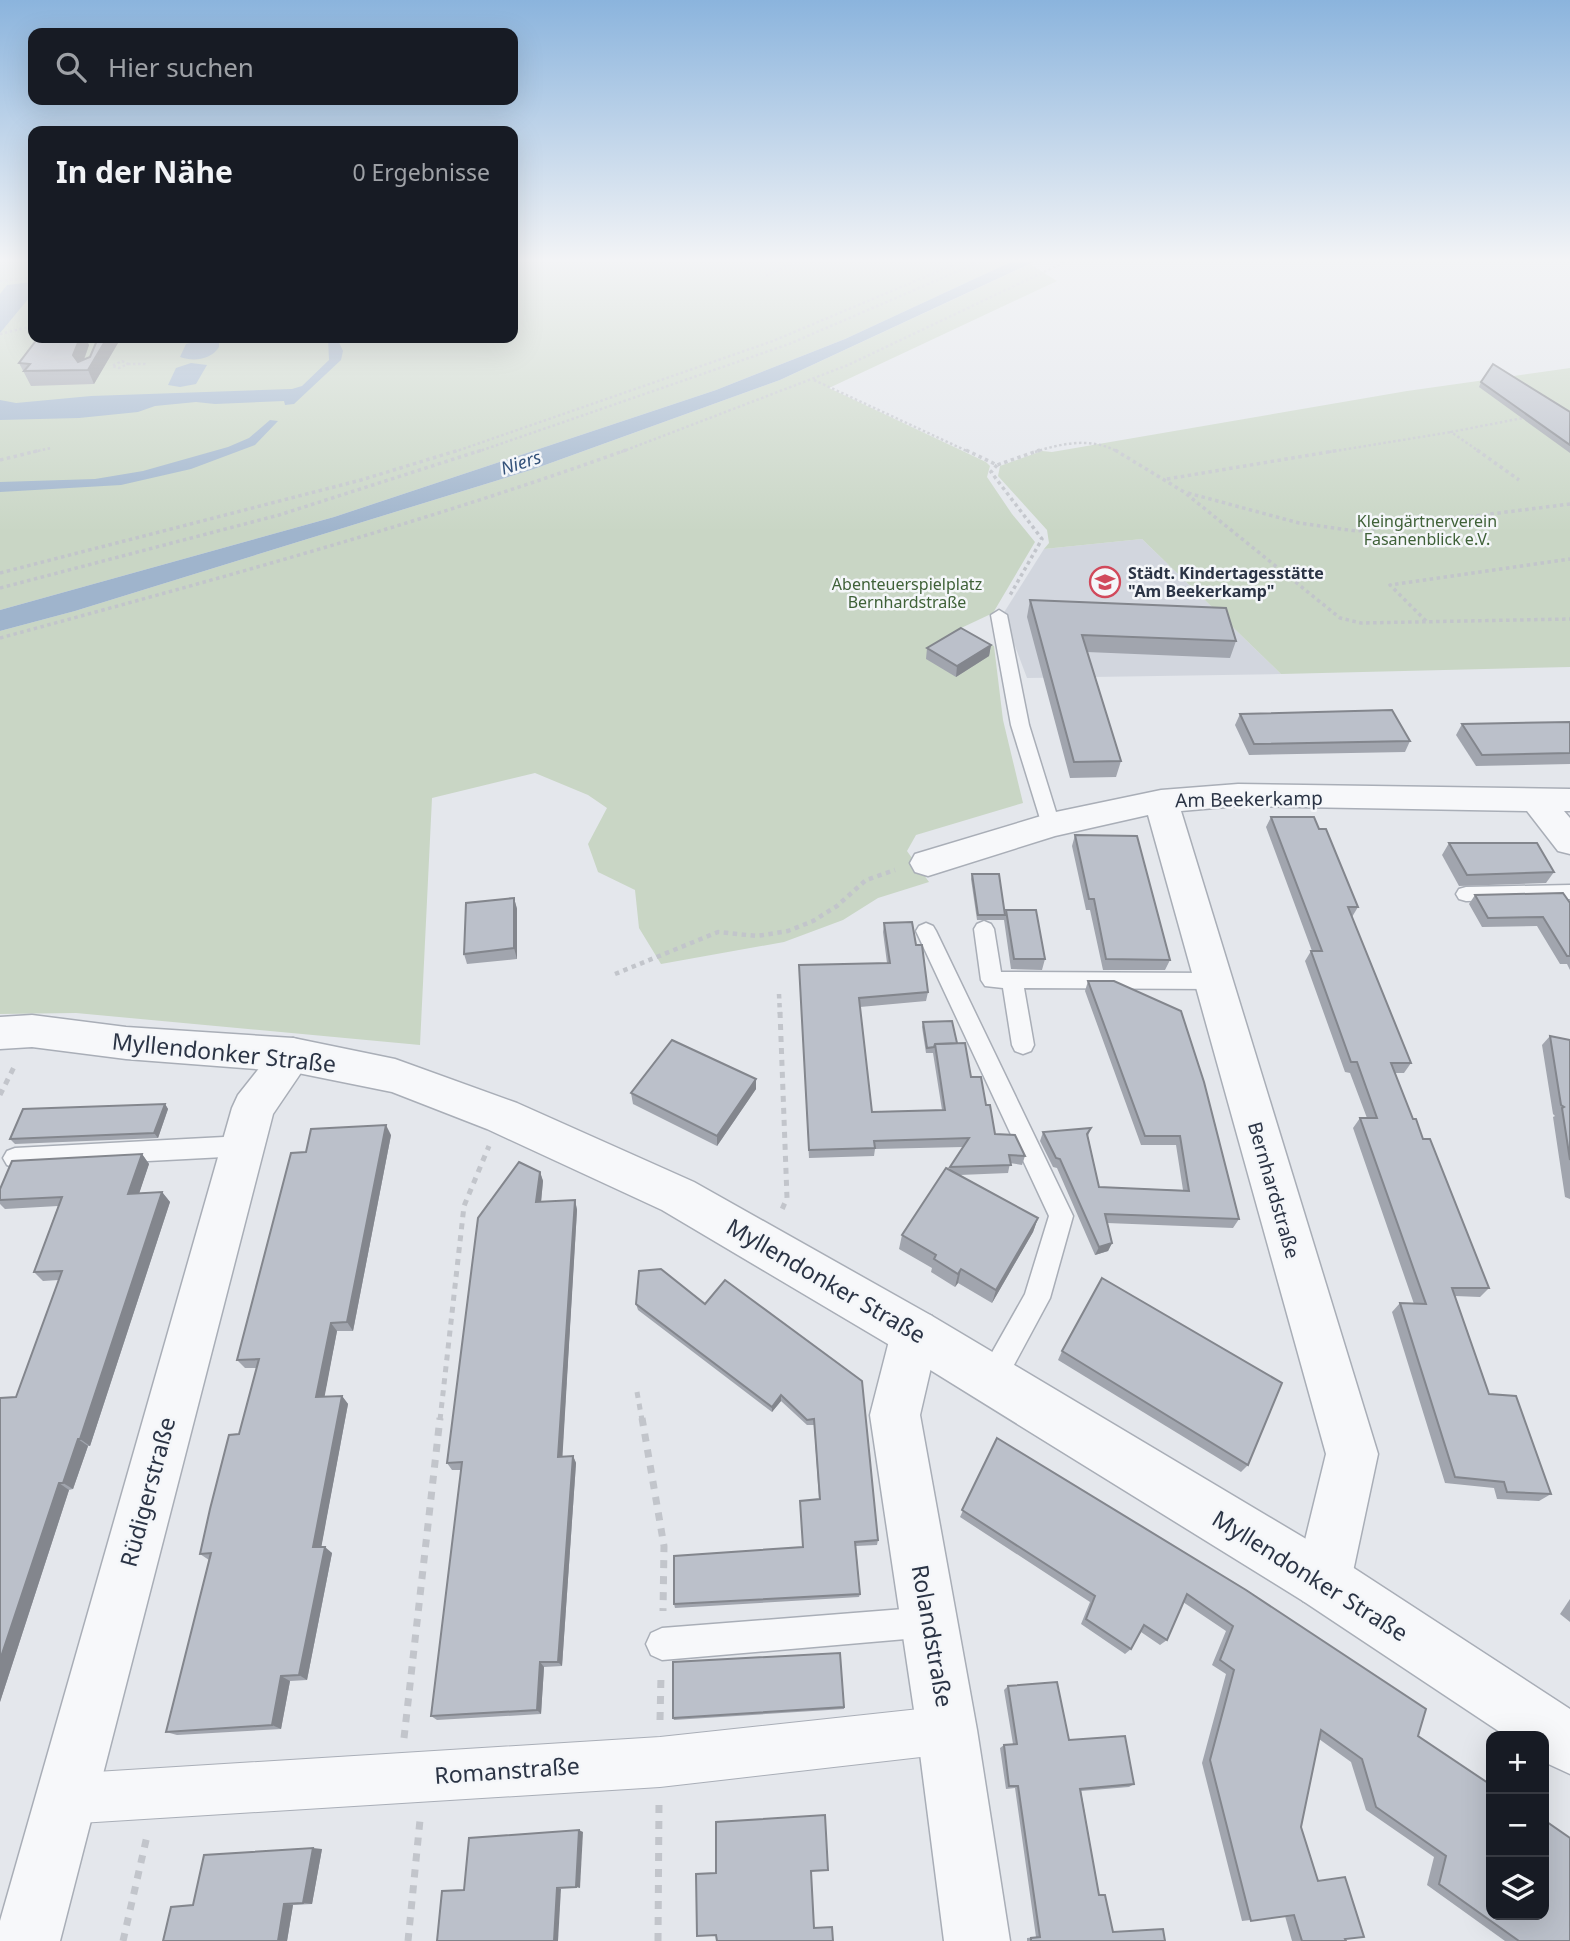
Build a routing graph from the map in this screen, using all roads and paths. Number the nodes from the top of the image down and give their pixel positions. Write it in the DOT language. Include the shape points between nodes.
graph roads {
  1 [pos="745,351"];
  2 [pos="770,351"];
  3 [pos="876,351"];
  4 [pos="148,364"];
  5 [pos="101,365"];
  6 [pos="813,380"];
  7 [pos="1532,416"];
  8 [pos="1451,432"];
  9 [pos="51,449"];
  10 [pos="0,460"];
  11 [pos="997,465"];
  12 [pos="1166,479"];
  13 [pos="1519,480"];
  14 [pos="1184,492"];
  15 [pos="1570,504"];
  16 [pos="1570,559"];
  17 [pos="0,573"];
  18 [pos="0,588"];
  19 [pos="999,615"];
  20 [pos="1570,619"];
  21 [pos="1427,622"];
  22 [pos="0,638"];
  23 [pos="1553,800"];
  24 [pos="1161,801"];
  25 [pos="1051,825"];
  26 [pos="1570,842"];
  27 [pos="928,863"];
  28 [pos="1570,892"];
  29 [pos="1466,894"];
  30 [pos="984,929"];
  31 [pos="926,931"];
  32 [pos="615,974"];
  33 [pos="1012,980"];
  34 [pos="1213,981"];
  35 [pos="779,994"];
  36 [pos="0,1033"];
  37 [pos="1023,1045"];
  38 [pos="293,1055"];
  39 [pos="502,1116"];
  40 [pos="243,1146"];
  41 [pos="15,1158"];
  42 [pos="765,1246"];
  43 [pos="915,1333"];
  44 [pos="991,1380"];
  45 [pos="1323,1581"];
  46 [pos="929,1622"];
  47 [pos="662,1644"];
  48 [pos="947,1730"];
  49 [pos="1570,1744"];
  50 [pos="412,1778"];
  51 [pos="158,1794"];
  52 [pos="65,1799"];
  53 [pos="27,1941"];
  54 [pos="122,1941"];
  55 [pos="408,1941"];
  56 [pos="977,1941"];
  1 -- 17 [label="path" via="437,458"];
  2 -- 18 [label="path" via="411,475"];
  3 -- 6 [label="path"];
  4 -- 5 [label="path" via="122,361"];
  6 -- 11 [label="path"];
  6 -- 22 [label="path" via="487,498 241,573"];
  7 -- 8 [label="path"];
  8 -- 12 [label="path"];
  8 -- 13 [label="path"];
  9 -- 10 [label="path"];
  11 -- 12 [label="path" via="1041,450 1094,441"];
  11 -- 19 [label="path" via="991,472 999,486 1042,539"];
  12 -- 14 [label="path"];
  14 -- 15 [label="path" via="1299,523 1356,531"];
  14 -- 21 [label="path" via="1340,618 1361,623"];
  16 -- 21 [label="path" via="1391,585"];
  19 -- 25 [label="lane" via="1020,725"];
  20 -- 21 [label="path"];
  23 -- 24 [label="street, Am Beekerkamp" via="1238,795"];
  23 -- 26 [label="street, Am Beekerkamp"];
  24 -- 25 [label="street, Am Beekerkamp"];
  24 -- 34 [label="street, Bernhardstraße"];
  25 -- 27 [label="street, Am Beekerkamp"];
  27 -- 32 [label="path" via="866,880 813,922 789,931 757,936 718,932"];
  28 -- 29 [label="lane"];
  30 -- 33 [label="lane" via="992,980"];
  31 -- 44 [label="lane" via="1061,1216 1037,1298"];
  33 -- 34 [label="lane"];
  33 -- 37 [label="lane"];
  34 -- 45 [label="street, Bernhardstraße" via="1352,1454"];
  35 -- 42 [label="path" via="787,1198"];
  36 -- 38 [label="street, Myllendonker Straße" via="32,1031"];
  38 -- 39 [label="street, Myllendonker Straße" via="395,1076"];
  38 -- 40 [label="street, Rüdigerstraße" via="253,1108"];
  39 -- 42 [label="street, Myllendonker Straße" via="678,1196"];
  39 -- 50 [label="path" via="464,1206"];
  40 -- 41 [label="lane"];
  40 -- 52 [label="street, Rüdigerstraße"];
  42 -- 43 [label="street, Myllendonker Straße"];
  43 -- 44 [label="street, Myllendonker Straße"];
  43 -- 46 [label="street, Rolandstraße" via="895,1415"];
  44 -- 45 [label="street, Myllendonker Straße"];
  45 -- 49 [label="street, Myllendonker Straße"];
  46 -- 47 [label="lane"];
  46 -- 48 [label="street, Rolandstraße"];
  48 -- 50 [label="street, Romanstraße" via="660,1762"];
  48 -- 56 [label="street, Rolandstraße"];
  50 -- 51 [label="street, Romanstraße"];
  50 -- 55 [label="path"];
  51 -- 52 [label="street, Romanstraße"];
  51 -- 54 [label="path"];
  52 -- 53 [label="street, Rüdigerstraße"];
}
